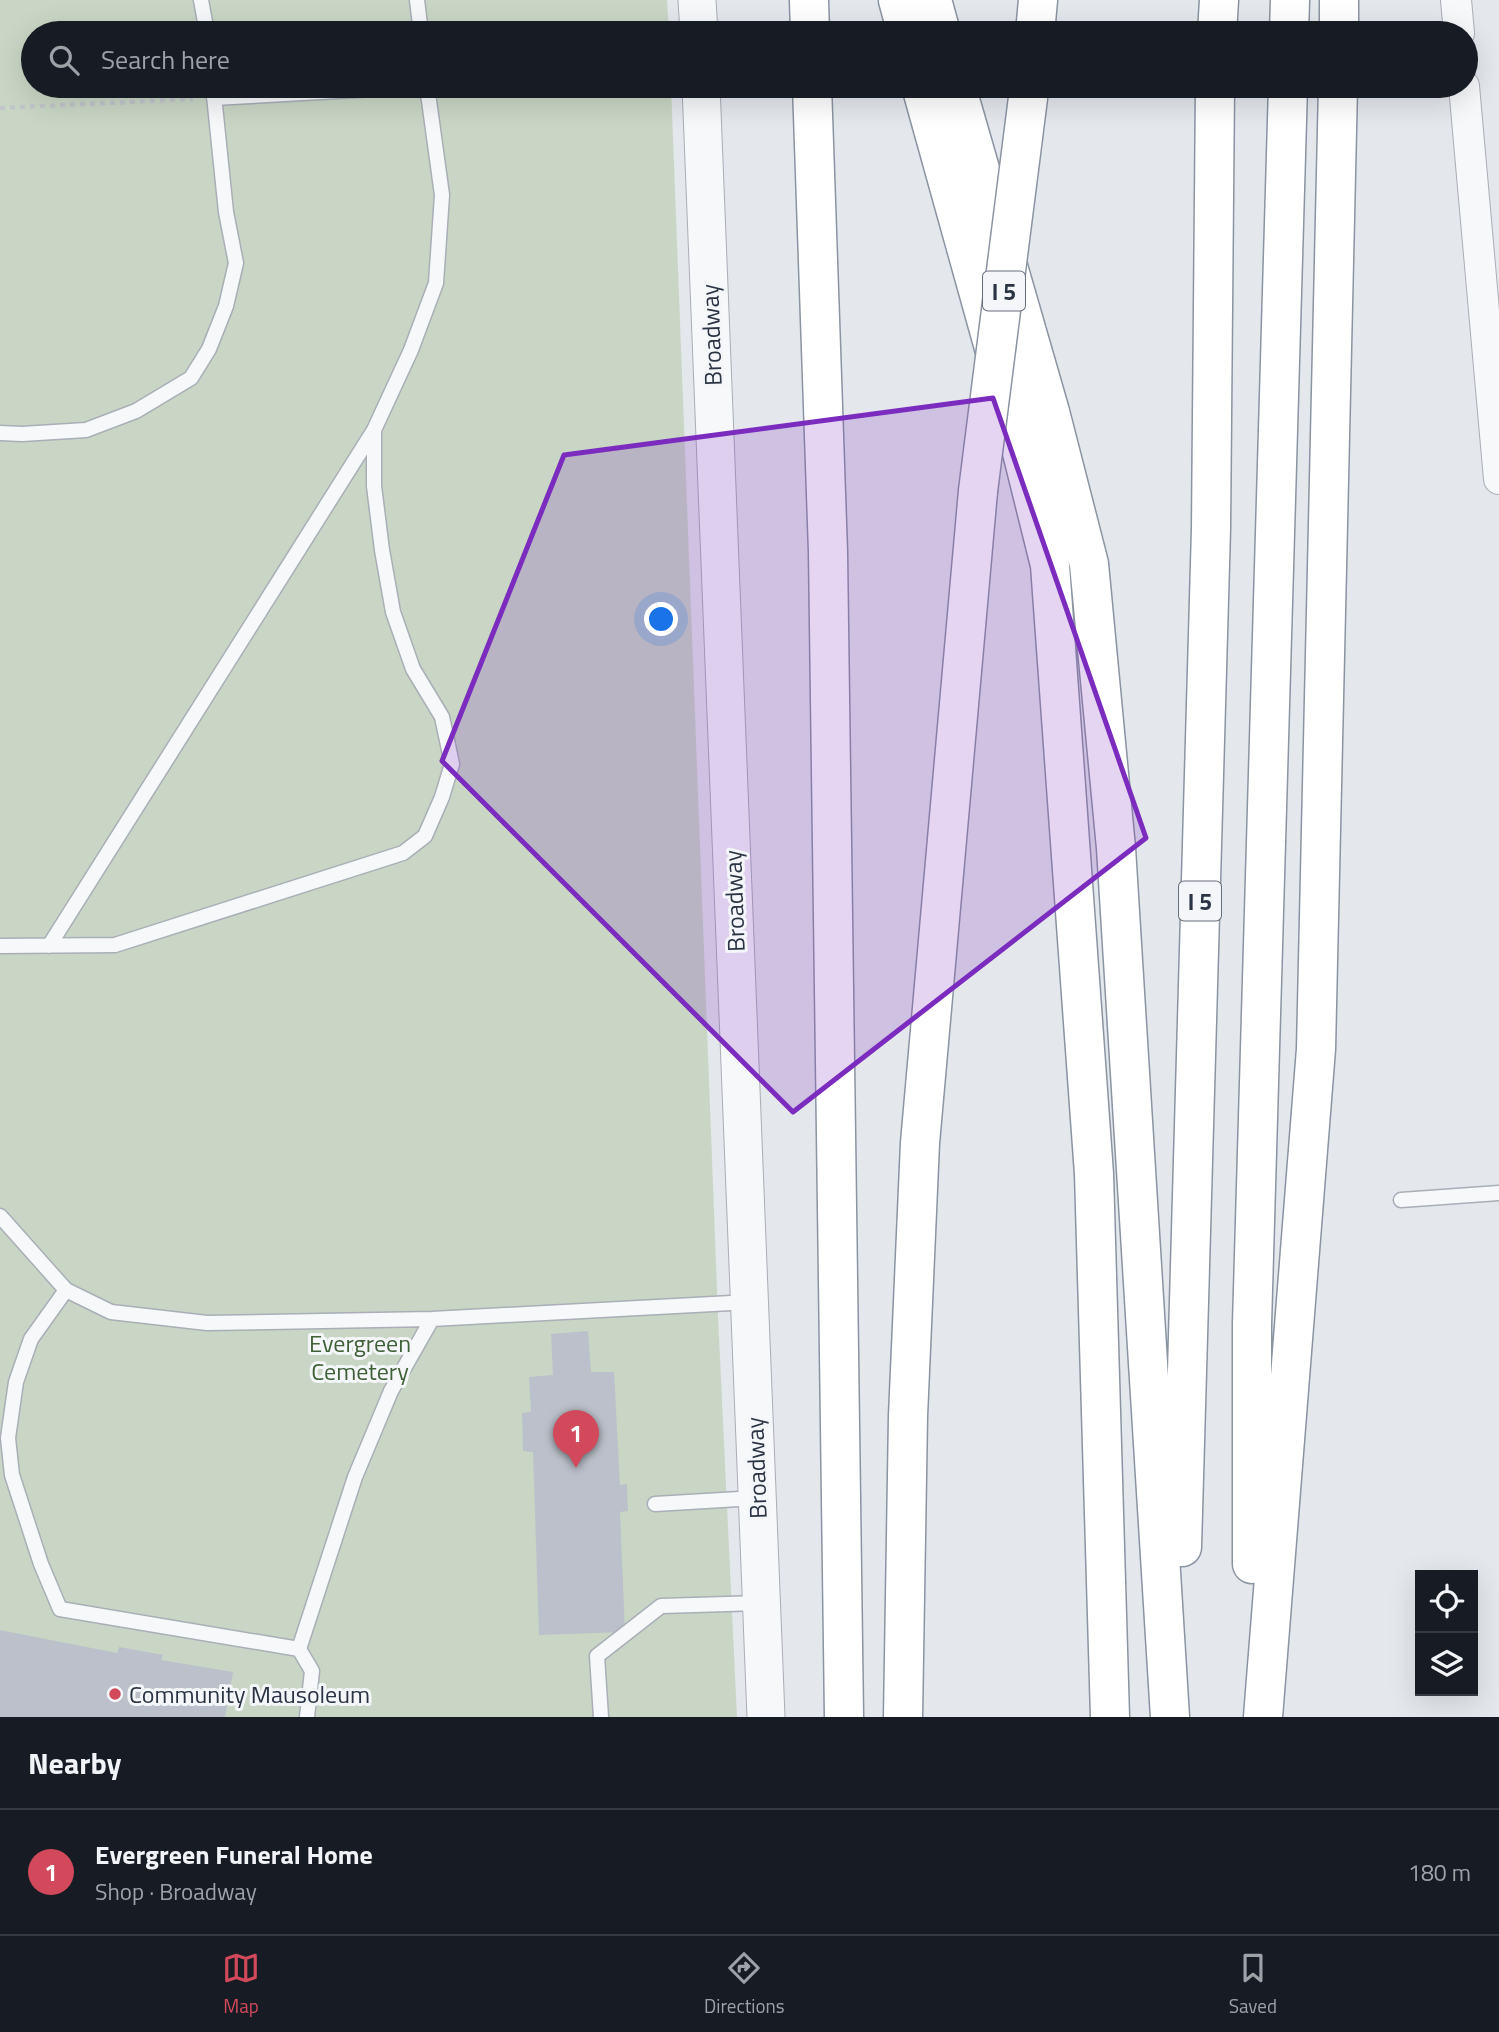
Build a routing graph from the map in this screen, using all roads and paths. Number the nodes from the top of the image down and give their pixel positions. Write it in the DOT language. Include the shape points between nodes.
graph roads {
  1 [pos="201,0"];
  2 [pos="417,0"];
  3 [pos="698,0"];
  4 [pos="809,0"];
  5 [pos="898,0"];
  6 [pos="932,0"];
  7 [pos="1038,0"];
  8 [pos="1219,0"];
  9 [pos="1290,0"];
  10 [pos="1339,0"];
  11 [pos="1456,0"];
  12 [pos="205,21"];
  13 [pos="420,21"];
  14 [pos="699,21"];
  15 [pos="810,21"];
  16 [pos="904,21"];
  17 [pos="938,21"];
  18 [pos="1036,21"];
  19 [pos="1218,21"];
  20 [pos="1289,21"];
  21 [pos="1339,21"];
  22 [pos="1458,21"];
  23 [pos="134,98"];
  24 [pos="215,98"];
  25 [pos="429,98"];
  26 [pos="701,98"];
  27 [pos="812,98"];
  28 [pos="924,98"];
  29 [pos="959,98"];
  30 [pos="1029,98"];
  31 [pos="1215,98"];
  32 [pos="1287,98"];
  33 [pos="1338,98"];
  34 [pos="1465,98"];
  35 [pos="0,108"];
  36 [pos="374,430"];
  37 [pos="0,433"];
  38 [pos="1499,479"];
  39 [pos="0,946"];
  40 [pos="49,946"];
  41 [pos="1499,1193"];
  42 [pos="1401,1200"];
  43 [pos="0,1216"];
  44 [pos="66,1290"];
  45 [pos="750,1302"];
  46 [pos="432,1319"];
  47 [pos="12,1475"];
  48 [pos="0,1487"];
  49 [pos="758,1498"];
  50 [pos="656,1504"];
  51 [pos="761,1603"];
  52 [pos="299,1649"];
  53 [pos="307,1717"];
  54 [pos="601,1717"];
  55 [pos="766,1717"];
  56 [pos="844,1717"];
  57 [pos="903,1717"];
  58 [pos="1110,1717"];
  59 [pos="1170,1717"];
  60 [pos="1177,1717"];
  61 [pos="1252,1717"];
  62 [pos="1263,1717"];
  1 -- 12 [label="lane"];
  2 -- 13 [label="lane"];
  3 -- 14 [label="street"];
  4 -- 15 [label="highway"];
  5 -- 16 [label="highway"];
  6 -- 17 [label="highway"];
  7 -- 18 [label="highway"];
  8 -- 19 [label="highway"];
  9 -- 20 [label="highway"];
  10 -- 21 [label="highway"];
  11 -- 22 [label="street"];
  23 -- 35 [label="path"];
  24 -- 37 [label="lane" via="236,263 226,306 209,349 191,378 136,411 86,430"];
  25 -- 36 [label="lane" via="442,195 436,283"];
  26 -- 45 [label="street, Broadway"];
  27 -- 56 [label="highway" via="828,552"];
  28 -- 58 [label="highway" via="1051,565 1094,1174"];
  29 -- 59 [label="highway" via="1089,564 1116,848"];
  30 -- 57 [label="highway, I 5, bridge" via="978,491 920,1143 908,1416"];
  31 -- 60 [label="highway, I 5" via="1211,529"];
  32 -- 61 [label="highway" via="1252,1324"];
  33 -- 62 [label="highway" via="1316,1049"];
  34 -- 38 [label="street"];
  36 -- 40 [label="lane"];
  36 -- 40 [label="lane" via="374,486 393,612 413,669 442,717 452,764 425,836 403,853 115,945"];
  39 -- 40 [label="lane"];
  41 -- 42 [label="lane"];
  43 -- 44 [label="lane"];
  44 -- 46 [label="lane" via="111,1312 207,1323"];
  44 -- 47 [label="lane" via="31,1339 16,1382 8,1438"];
  45 -- 46 [label="lane"];
  45 -- 49 [label="street, Broadway"];
  46 -- 52 [label="lane" via="391,1391 355,1477"];
  47 -- 48 [label="lane"];
  47 -- 52 [label="lane" via="60,1609"];
  49 -- 50 [label="lane"];
  49 -- 51 [label="street, Broadway"];
  51 -- 54 [label="lane" via="661,1606 597,1656"];
  51 -- 55 [label="street, Broadway"];
  52 -- 53 [label="lane" via="312,1671"];
}
